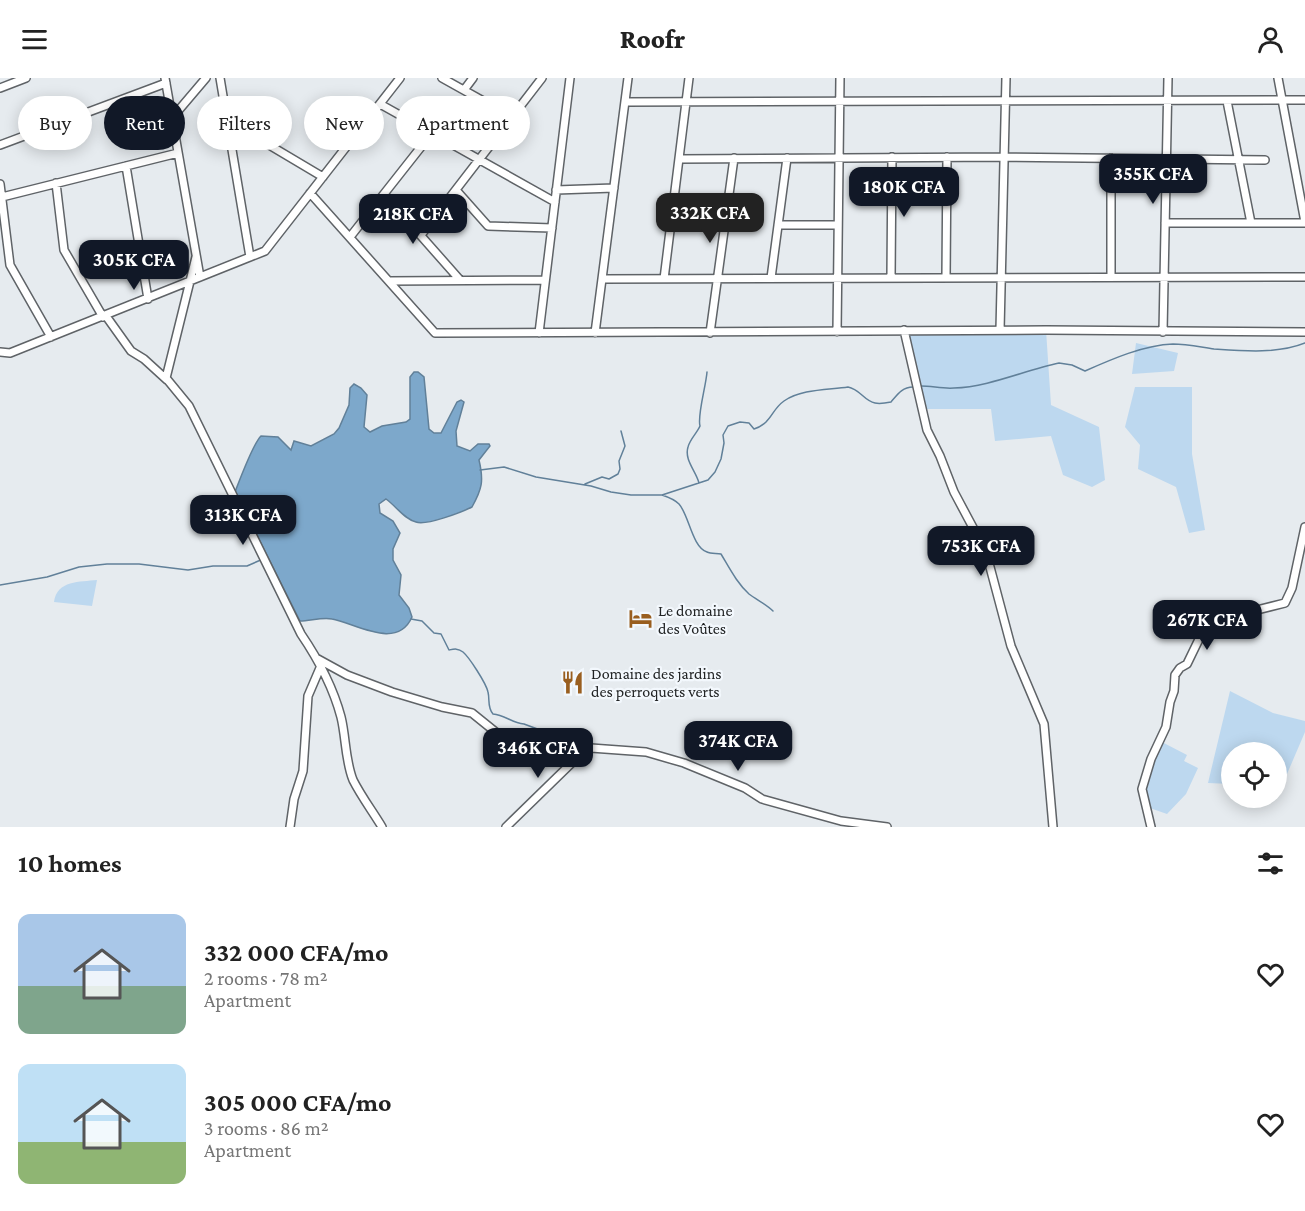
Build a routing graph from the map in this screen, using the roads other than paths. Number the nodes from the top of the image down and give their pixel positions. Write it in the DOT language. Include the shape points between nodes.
graph roads {
  1 [pos="26,78"];
  2 [pos="206,78"];
  3 [pos="220,78"];
  4 [pos="400,78"];
  5 [pos="442,78"];
  6 [pos="473,78"];
  7 [pos="542,78"];
  8 [pos="570,78"];
  9 [pos="628,78"];
  10 [pos="689,78"];
  11 [pos="840,78"];
  12 [pos="1006,78"];
  13 [pos="1168,78"];
  14 [pos="1278,78"];
  15 [pos="165,80"];
  16 [pos="0,88"];
  17 [pos="464,90"];
  18 [pos="168,96"];
  19 [pos="223,96"];
  20 [pos="475,96"];
  21 [pos="528,96"];
  22 [pos="384,99"];
  23 [pos="1282,100"];
  24 [pos="1305,100"];
  25 [pos="1005,101"];
  26 [pos="1168,101"];
  27 [pos="1227,101"];
  28 [pos="625,102"];
  29 [pos="686,102"];
  30 [pos="840,102"];
  31 [pos="185,103"];
  32 [pos="0,145"];
  33 [pos="177,150"];
  34 [pos="232,150"];
  35 [pos="278,150"];
  36 [pos="344,150"];
  37 [pos="419,150"];
  38 [pos="462,150"];
  39 [pos="487,150"];
  40 [pos="178,153"];
  41 [pos="839,157"];
  42 [pos="892,157"];
  43 [pos="947,157"];
  44 [pos="1004,157"];
  45 [pos="734,158"];
  46 [pos="787,158"];
  47 [pos="1111,158"];
  48 [pos="679,159"];
  49 [pos="1167,159"];
  50 [pos="479,160"];
  51 [pos="1238,160"];
  52 [pos="1265,160"];
  53 [pos="126,166"];
  54 [pos="323,177"];
  55 [pos="56,183"];
  56 [pos="0,184"];
  57 [pos="614,188"];
  58 [pos="456,190"];
  59 [pos="556,190"];
  60 [pos="310,193"];
  61 [pos="384,194"];
  62 [pos="2,197"];
  63 [pos="555,202"];
  64 [pos="1,206"];
  65 [pos="1165,223"];
  66 [pos="1251,223"];
  67 [pos="1305,223"];
  68 [pos="778,225"];
  69 [pos="838,225"];
  70 [pos="552,228"];
  71 [pos="421,236"];
  72 [pos="350,237"];
  73 [pos="196,257"];
  74 [pos="250,257"];
  75 [pos="0,262"];
  76 [pos="10,265"];
  77 [pos="1164,277"];
  78 [pos="1305,277"];
  79 [pos="200,278"];
  80 [pos="718,278"];
  81 [pos="771,278"];
  82 [pos="838,278"];
  83 [pos="891,278"];
  84 [pos="946,278"];
  85 [pos="1002,278"];
  86 [pos="1111,278"];
  87 [pos="602,279"];
  88 [pos="664,279"];
  89 [pos="460,280"];
  90 [pos="545,280"];
  91 [pos="192,281"];
  92 [pos="388,281"];
  93 [pos="148,298"];
  94 [pos="104,316"];
  95 [pos="904,330"];
  96 [pos="1000,330"];
  97 [pos="837,332"];
  98 [pos="1163,332"];
  99 [pos="1305,332"];
  100 [pos="539,333"];
  101 [pos="595,333"];
  102 [pos="710,333"];
  103 [pos="51,337"];
  104 [pos="0,352"];
  105 [pos="167,380"];
  106 [pos="1305,527"];
  107 [pos="316,658"];
  108 [pos="320,668"];
  109 [pos="539,762"];
  110 [pos="290,827"];
  111 [pos="382,827"];
  112 [pos="506,827"];
  113 [pos="887,827"];
  114 [pos="1053,827"];
  115 [pos="1150,827"];
  1 -- 16 [label="street"];
  2 -- 31 [label="street"];
  3 -- 19 [label="street"];
  4 -- 22 [label="street"];
  5 -- 17 [label="street"];
  6 -- 17 [label="street"];
  7 -- 21 [label="street"];
  8 -- 59 [label="street"];
  9 -- 28 [label="street"];
  10 -- 29 [label="street"];
  11 -- 30 [label="street"];
  12 -- 25 [label="street"];
  13 -- 26 [label="street"];
  14 -- 23 [label="street"];
  15 -- 18 [label="street"];
  15 -- 32 [label="street"];
  17 -- 20 [label="street"];
  23 -- 24 [label="street"];
  23 -- 27 [label="street"];
  23 -- 67 [label="street"];
  25 -- 26 [label="street"];
  25 -- 30 [label="street"];
  25 -- 44 [label="street"];
  26 -- 27 [label="street"];
  26 -- 49 [label="street"];
  27 -- 51 [label="street"];
  28 -- 29 [label="street"];
  28 -- 57 [label="street"];
  29 -- 30 [label="street"];
  29 -- 48 [label="street"];
  30 -- 41 [label="street"];
  33 -- 40 [label="street"];
  34 -- 74 [label="street"];
  35 -- 54 [label="street"];
  36 -- 54 [label="street"];
  37 -- 61 [label="street"];
  38 -- 50 [label="street"];
  39 -- 50 [label="street"];
  40 -- 53 [label="street"];
  40 -- 73 [label="street"];
  41 -- 42 [label="street"];
  41 -- 46 [label="street"];
  41 -- 69 [label="street"];
  42 -- 43 [label="street"];
  42 -- 83 [label="street"];
  43 -- 44 [label="street"];
  43 -- 84 [label="street"];
  44 -- 47 [label="street"];
  44 -- 85 [label="street"];
  45 -- 46 [label="street"];
  45 -- 48 [label="street"];
  45 -- 80 [label="street"];
  46 -- 68 [label="street"];
  47 -- 49 [label="street"];
  47 -- 86 [label="street"];
  48 -- 88 [label="street"];
  49 -- 51 [label="street"];
  49 -- 65 [label="street"];
  50 -- 58 [label="street"];
  50 -- 63 [label="street"];
  51 -- 52 [label="street"];
  51 -- 66 [label="street"];
  53 -- 55 [label="street"];
  53 -- 93 [label="street"];
  54 -- 60 [label="street"];
  55 -- 62 [label="street"];
  55 -- 94 [label="street" via="64,250"];
  56 -- 62 [label="street"];
  57 -- 59 [label="street"];
  57 -- 87 [label="street"];
  58 -- 70 [label="street" via="488,226"];
  58 -- 71 [label="street"];
  59 -- 63 [label="street"];
  60 -- 72 [label="street"];
  60 -- 74 [label="street" via="265,251"];
  61 -- 71 [label="street"];
  61 -- 72 [label="street"];
  62 -- 64 [label="street"];
  63 -- 70 [label="street"];
  64 -- 76 [label="street"];
  65 -- 66 [label="street"];
  65 -- 77 [label="street"];
  66 -- 67 [label="street"];
  68 -- 69 [label="street"];
  68 -- 81 [label="street"];
  69 -- 82 [label="street"];
  70 -- 90 [label="street"];
  71 -- 89 [label="street"];
  72 -- 92 [label="street"];
  73 -- 79 [label="street"];
  73 -- 91 [label="street"];
  74 -- 79 [label="street"];
  75 -- 76 [label="street"];
  76 -- 103 [label="street"];
  77 -- 78 [label="street"];
  77 -- 86 [label="street"];
  77 -- 98 [label="street"];
  79 -- 91 [label="street"];
  80 -- 81 [label="street"];
  80 -- 88 [label="street"];
  80 -- 102 [label="street"];
  81 -- 82 [label="street"];
  82 -- 83 [label="street"];
  82 -- 97 [label="street"];
  83 -- 84 [label="street"];
  84 -- 85 [label="street"];
  85 -- 86 [label="street"];
  85 -- 96 [label="street"];
  87 -- 88 [label="street"];
  87 -- 101 [label="street"];
  89 -- 90 [label="street"];
  89 -- 92 [label="street"];
  90 -- 100 [label="street"];
  91 -- 93 [label="street"];
  91 -- 105 [label="street"];
  92 -- 100 [label="street" via="435,333"];
  93 -- 94 [label="street"];
  94 -- 103 [label="street"];
  94 -- 105 [label="street" via="131,351"];
  95 -- 96 [label="street"];
  95 -- 97 [label="street"];
  95 -- 114 [label="street" via="927,430 986,552 1011,646 1044,724"];
  96 -- 98 [label="street"];
  97 -- 102 [label="street"];
  98 -- 99 [label="street"];
  100 -- 101 [label="street"];
  101 -- 102 [label="street"];
  103 -- 104 [label="street" via="10,353"];
  105 -- 107 [label="street" via="189,406"];
  106 -- 115 [label="street" via="1285,603 1245,613 1223,633 1202,633 1187,664 1175,675 1166,727 1142,789"];
  107 -- 108 [label="street"];
  107 -- 109 [label="street" via="392,692 472,712 498,734 527,747"];
  108 -- 110 [label="street" via="308,696 303,771"];
  108 -- 111 [label="street" via="341,718 350,772"];
  112 -- 113 [label="street" via="591,748 646,752 684,763 762,799 841,821"];
}
